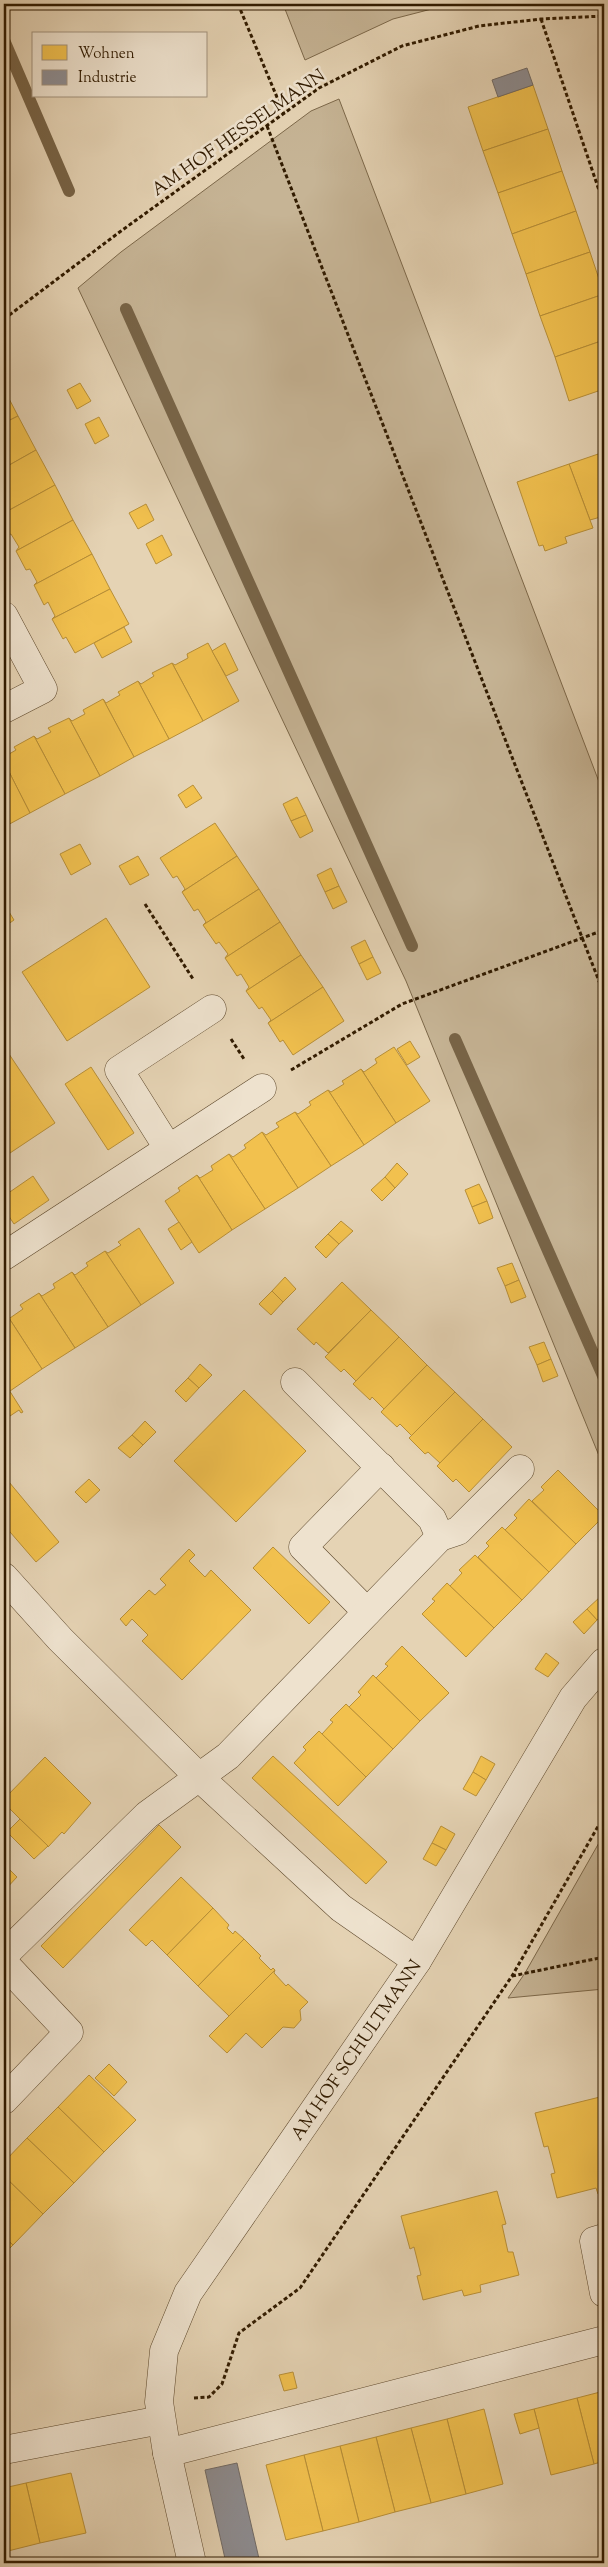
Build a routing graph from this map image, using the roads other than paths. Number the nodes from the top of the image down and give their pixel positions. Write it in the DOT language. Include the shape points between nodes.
graph roads {
  1 [pos="4,616"];
  2 [pos="4,709"];
  3 [pos="212,1009"];
  4 [pos="262,1088"];
  5 [pos="168,1148"];
  6 [pos="4,1256"];
  7 [pos="295,1382"];
  8 [pos="381,1467"];
  9 [pos="520,1469"];
  10 [pos="440,1537"];
  11 [pos="4,1577"];
  12 [pos="367,1612"];
  13 [pos="604,1662"];
  14 [pos="200,1778"];
  15 [pos="4,1955"];
  16 [pos="4,1962"];
  17 [pos="417,1962"];
  18 [pos="4,2100"];
  19 [pos="604,2238"];
  20 [pos="604,2293"];
  21 [pos="604,2340"];
  22 [pos="160,2411"];
  23 [pos="4,2450"];
  24 [pos="167,2453"];
  25 [pos="192,2563"];
  1 -- 2 [label="street" via="43,689"];
  3 -- 5 [label="street" via="119,1070"];
  4 -- 5 [label="street"];
  5 -- 6 [label="street"];
  7 -- 8 [label="street"];
  8 -- 10 [label="street" via="432,1519"];
  8 -- 12 [label="street" via="302,1547"];
  9 -- 10 [label="street" via="458,1531"];
  10 -- 12 [label="street"];
  11 -- 14 [label="street" via="60,1639"];
  12 -- 14 [label="street" via="228,1756"];
  13 -- 17 [label="street, AM HOF SCHULTMANN" via="573,1698"];
  14 -- 15 [label="street" via="147,1815"];
  14 -- 17 [label="street" via="340,1908"];
  16 -- 18 [label="street" via="69,2032"];
  17 -- 22 [label="street, AM HOF SCHULTMANN" via="188,2293 164,2351"];
  19 -- 20 [label="street" via="594,2241"];
  21 -- 24 [label="street"];
  22 -- 23 [label="street"];
  22 -- 24 [label="street, AM HOF SCHULTMANN"];
  24 -- 25 [label="street, AM HOF SCHULTMANN"];
}
